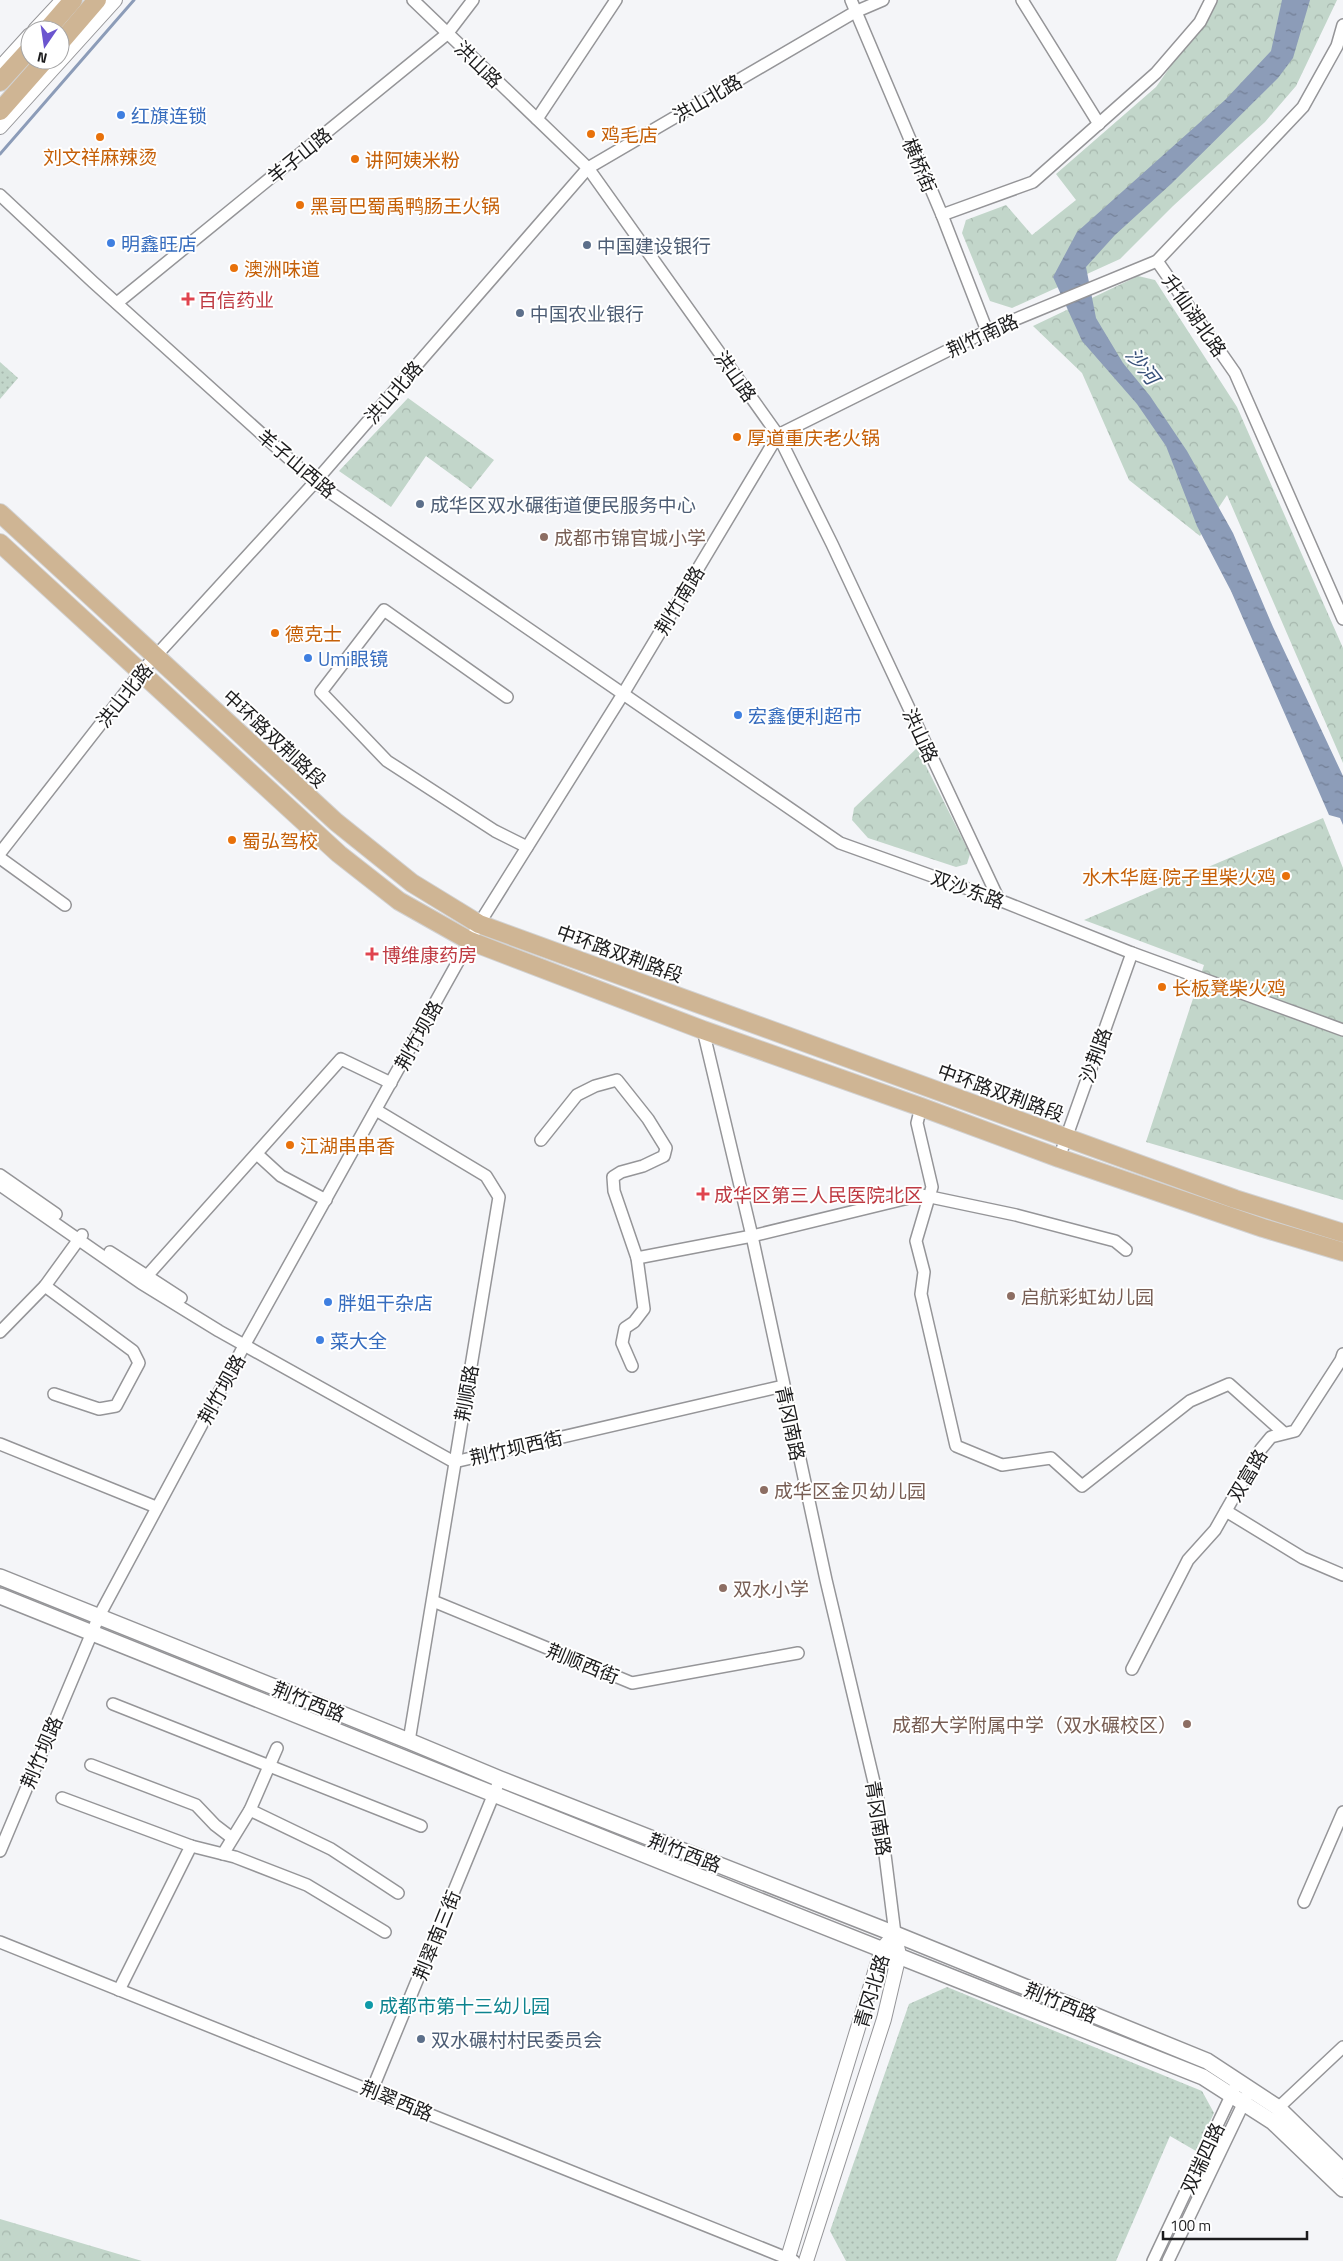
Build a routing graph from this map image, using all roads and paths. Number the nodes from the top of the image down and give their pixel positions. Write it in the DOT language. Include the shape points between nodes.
graph roads {
  1 [pos="62,0"];
  2 [pos="73,0"];
  3 [pos="97,0"];
  4 [pos="115,0"];
  5 [pos="413,0"];
  6 [pos="473,0"];
  7 [pos="616,0"];
  8 [pos="851,0"];
  9 [pos="884,0"];
  10 [pos="1022,0"];
  11 [pos="1211,0"];
  12 [pos="855,12"];
  13 [pos="43,20"];
  14 [pos="55,20"];
  15 [pos="1343,25"];
  16 [pos="70,32"];
  17 [pos="447,34"];
  18 [pos="20,46"];
  19 [pos="20,60"];
  20 [pos="0,68"];
  21 [pos="36,70"];
  22 [pos="0,82"];
  23 [pos="0,110"];
  24 [pos="537,120"];
  25 [pos="1099,124"];
  26 [pos="0,127"];
  27 [pos="588,168"];
  28 [pos="0,195"];
  29 [pos="942,215"];
  30 [pos="1157,261"];
  31 [pos="117,303"];
  32 [pos="987,332"];
  33 [pos="778,435"];
  34 [pos="316,482"];
  35 [pos="0,513"];
  36 [pos="0,543"];
  37 [pos="1343,620"];
  38 [pos="155,656"];
  39 [pos="142,671"];
  40 [pos="623,694"];
  41 [pos="506,697"];
  42 [pos="527,847"];
  43 [pos="0,853"];
  44 [pos="0,858"];
  45 [pos="999,900"];
  46 [pos="65,905"];
  47 [pos="479,924"];
  48 [pos="470,941"];
  49 [pos="1132,953"];
  50 [pos="703,1030"];
  51 [pos="1343,1030"];
  52 [pos="391,1083"];
  53 [pos="921,1107"];
  54 [pos="376,1110"];
  55 [pos="1066,1138"];
  56 [pos="541,1140"];
  57 [pos="257,1154"];
  58 [pos="1059,1158"];
  59 [pos="0,1174"];
  60 [pos="0,1185"];
  61 [pos="929,1197"];
  62 [pos="326,1200"];
  63 [pos="1343,1233"];
  64 [pos="80,1236"];
  65 [pos="752,1236"];
  66 [pos="1126,1250"];
  67 [pos="1343,1252"];
  68 [pos="637,1258"];
  69 [pos="146,1277"];
  70 [pos="45,1286"];
  71 [pos="0,1332"];
  72 [pos="245,1344"];
  73 [pos="1343,1354"];
  74 [pos="632,1366"];
  75 [pos="783,1386"];
  76 [pos="54,1394"];
  77 [pos="1284,1433"];
  78 [pos="0,1444"];
  79 [pos="454,1462"];
  80 [pos="156,1507"];
  81 [pos="1226,1511"];
  82 [pos="1343,1574"];
  83 [pos="0,1577"];
  84 [pos="0,1596"];
  85 [pos="432,1601"];
  86 [pos="99,1616"];
  87 [pos="91,1632"];
  88 [pos="798,1653"];
  89 [pos="1132,1669"];
  90 [pos="113,1704"];
  91 [pos="409,1741"];
  92 [pos="277,1748"];
  93 [pos="91,1766"];
  94 [pos="269,1766"];
  95 [pos="497,1786"];
  96 [pos="62,1798"];
  97 [pos="250,1810"];
  98 [pos="1343,1812"];
  99 [pos="420,1826"];
  100 [pos="232,1838"];
  101 [pos="191,1846"];
  102 [pos="0,1851"];
  103 [pos="223,1854"];
  104 [pos="398,1893"];
  105 [pos="1304,1902"];
  106 [pos="385,1932"];
  107 [pos="895,1934"];
  108 [pos="0,1942"];
  109 [pos="882,1949"];
  110 [pos="899,1955"];
  111 [pos="119,1990"];
  112 [pos="1343,2047"];
  113 [pos="372,2090"];
  114 [pos="1241,2092"];
  115 [pos="1278,2108"];
  116 [pos="1343,2171"];
  117 [pos="1343,2189"];
  118 [pos="790,2260"];
  119 [pos="806,2261"];
  120 [pos="1153,2261"];
  121 [pos="1168,2261"];
  1 -- 13 [label="street"];
  2 -- 14 [label="main road"];
  3 -- 16 [label="main road"];
  4 -- 26 [label="street"];
  5 -- 17 [label="street, 洪山路"];
  6 -- 17 [label="street, 羊子山路"];
  7 -- 24 [label="street"];
  8 -- 12 [label="street, 横桥街"];
  9 -- 12 [label="street, 洪山北路"];
  10 -- 25 [label="street"];
  11 -- 25 [label="street" via="1200,22 1156,74"];
  12 -- 27 [label="street, 洪山北路"];
  12 -- 29 [label="street, 横桥街"];
  15 -- 30 [label="street, 升仙湖北路" via="1337,46 1303,107"];
  17 -- 24 [label="street, 洪山路"];
  17 -- 31 [label="street, 羊子山路"];
  18 -- 20 [label="street"];
  19 -- 22 [label="main road"];
  21 -- 23 [label="main road"];
  24 -- 27 [label="street, 洪山路"];
  25 -- 29 [label="street" via="1033,182"];
  27 -- 33 [label="street, 洪山路"];
  27 -- 34 [label="street, 洪山北路"];
  28 -- 31 [label="street, 羊子山西路"];
  29 -- 32 [label="street, 横桥街"];
  30 -- 32 [label="street, 荆竹南路"];
  30 -- 37 [label="street, 升仙湖北路" via="1235,373"];
  31 -- 34 [label="street, 羊子山西路"];
  32 -- 33 [label="street, 荆竹南路"];
  33 -- 40 [label="street, 荆竹南路"];
  33 -- 45 [label="street, 洪山路"];
  34 -- 38 [label="street, 洪山北路"];
  34 -- 40 [label="street, 羊子山西路"];
  35 -- 38 [label="main road, 中环路双荆路段"];
  36 -- 39 [label="main road"];
  38 -- 39 [label="street, 洪山北路"];
  38 -- 47 [label="main road, 中环路双荆路段" via="336,822 412,883"];
  39 -- 43 [label="street, 洪山北路"];
  39 -- 48 [label="main road" via="339,854 399,901"];
  40 -- 42 [label="street, 荆竹南路"];
  40 -- 45 [label="street, 双沙东路" via="840,843"];
  41 -- 42 [label="street" via="384,610 321,692 387,761 495,831"];
  42 -- 47 [label="street, 荆竹南路"];
  44 -- 46 [label="street"];
  45 -- 49 [label="street, 双沙东路"];
  47 -- 48 [label="street, 荆竹南路"];
  47 -- 55 [label="main road, 中环路双荆路段"];
  48 -- 50 [label="main road"];
  48 -- 52 [label="street, 荆竹坝路"];
  49 -- 51 [label="street, 双沙东路"];
  49 -- 55 [label="street, 沙荆路"];
  50 -- 53 [label="main road"];
  50 -- 65 [label="street, 青冈南路"];
  52 -- 54 [label="street, 荆竹坝路"];
  52 -- 57 [label="street" via="341,1059"];
  53 -- 58 [label="main road"];
  53 -- 61 [label="street" via="918,1123 932,1187"];
  54 -- 62 [label="street, 荆竹坝路"];
  54 -- 79 [label="street, 荆顺路" via="486,1176 500,1197"];
  55 -- 58 [label="street, 沙荆路"];
  55 -- 63 [label="main road, 中环路双荆路段" via="1235,1199"];
  56 -- 68 [label="street" via="577,1095 617,1080 666,1148 664,1156 613,1177 614,1191"];
  57 -- 62 [label="street" via="281,1176"];
  57 -- 69 [label="street"];
  58 -- 67 [label="main road"];
  59 -- 64 [label="street"];
  60 -- 64 [label="street"];
  61 -- 65 [label="street" via="921,1195"];
  61 -- 66 [label="street" via="1016,1215 1115,1241"];
  61 -- 77 [label="street" via="916,1241 924,1272 921,1294 956,1446 1002,1465 1051,1458 1082,1486 1190,1401 1229,1384"];
  62 -- 72 [label="street, 荆竹坝路"];
  64 -- 69 [label="street"];
  64 -- 70 [label="street"];
  64 -- 72 [label="street" via="141,1283"];
  65 -- 68 [label="street"];
  65 -- 75 [label="street, 青冈南路"];
  68 -- 74 [label="street" via="644,1309 625,1328 622,1343"];
  69 -- 72 [label="street" via="221,1323"];
  70 -- 71 [label="street"];
  70 -- 76 [label="street" via="133,1351 139,1363 116,1406 99,1409"];
  72 -- 79 [label="street, 荆竹坝西街"];
  72 -- 80 [label="street, 荆竹坝路"];
  73 -- 77 [label="street, 双富路" via="1295,1431"];
  75 -- 79 [label="street, 荆竹坝西街"];
  75 -- 107 [label="street, 青冈南路" via="878,1799"];
  77 -- 81 [label="street, 双富路" via="1271,1437 1261,1449"];
  78 -- 80 [label="street"];
  79 -- 85 [label="street, 荆顺路"];
  80 -- 86 [label="street, 荆竹坝路"];
  81 -- 82 [label="street, 双富路" via="1303,1558"];
  81 -- 89 [label="street, 双富路" via="1215,1530 1188,1560"];
  83 -- 86 [label="main road, 荆竹西路"];
  84 -- 87 [label="main road, 荆竹西路"];
  85 -- 88 [label="street, 荆顺西街" via="632,1683"];
  85 -- 91 [label="street, 荆顺路"];
  86 -- 87 [label="street, 荆竹坝路"];
  86 -- 91 [label="main road, 荆竹西路"];
  87 -- 95 [label="main road, 荆竹西路"];
  87 -- 102 [label="street, 荆竹坝路"];
  90 -- 94 [label="street"];
  91 -- 95 [label="main road, 荆竹西路"];
  92 -- 94 [label="street"];
  93 -- 100 [label="street" via="196,1804 214,1825"];
  94 -- 97 [label="street"];
  94 -- 99 [label="street"];
  95 -- 107 [label="main road, 荆竹西路"];
  95 -- 109 [label="main road, 荆竹西路"];
  95 -- 113 [label="street, 荆翠南三街"];
  96 -- 101 [label="street"];
  97 -- 100 [label="street"];
  97 -- 104 [label="street" via="331,1849"];
  98 -- 105 [label="street"];
  100 -- 103 [label="street"];
  101 -- 103 [label="street"];
  101 -- 111 [label="street"];
  103 -- 106 [label="street" via="306,1885"];
  107 -- 109 [label="street, 青冈北路"];
  107 -- 110 [label="street, 青冈北路"];
  107 -- 114 [label="main road, 荆竹西路" via="1206,2061"];
  108 -- 111 [label="street, 荆翠西路"];
  109 -- 110 [label="main road, 荆竹西路"];
  109 -- 118 [label="street, 青冈北路"];
  110 -- 114 [label="main road, 荆竹西路"];
  110 -- 119 [label="street, 青冈北路" via="884,2019"];
  111 -- 113 [label="street, 荆翠西路"];
  112 -- 115 [label="street"];
  113 -- 118 [label="street, 荆翠西路"];
  114 -- 115 [label="main road, 荆竹西路"];
  114 -- 117 [label="main road, 荆竹西路"];
  114 -- 120 [label="street, 双瑞四路"];
  114 -- 121 [label="street, 双瑞四路"];
  115 -- 116 [label="main road, 荆竹西路"];
}
